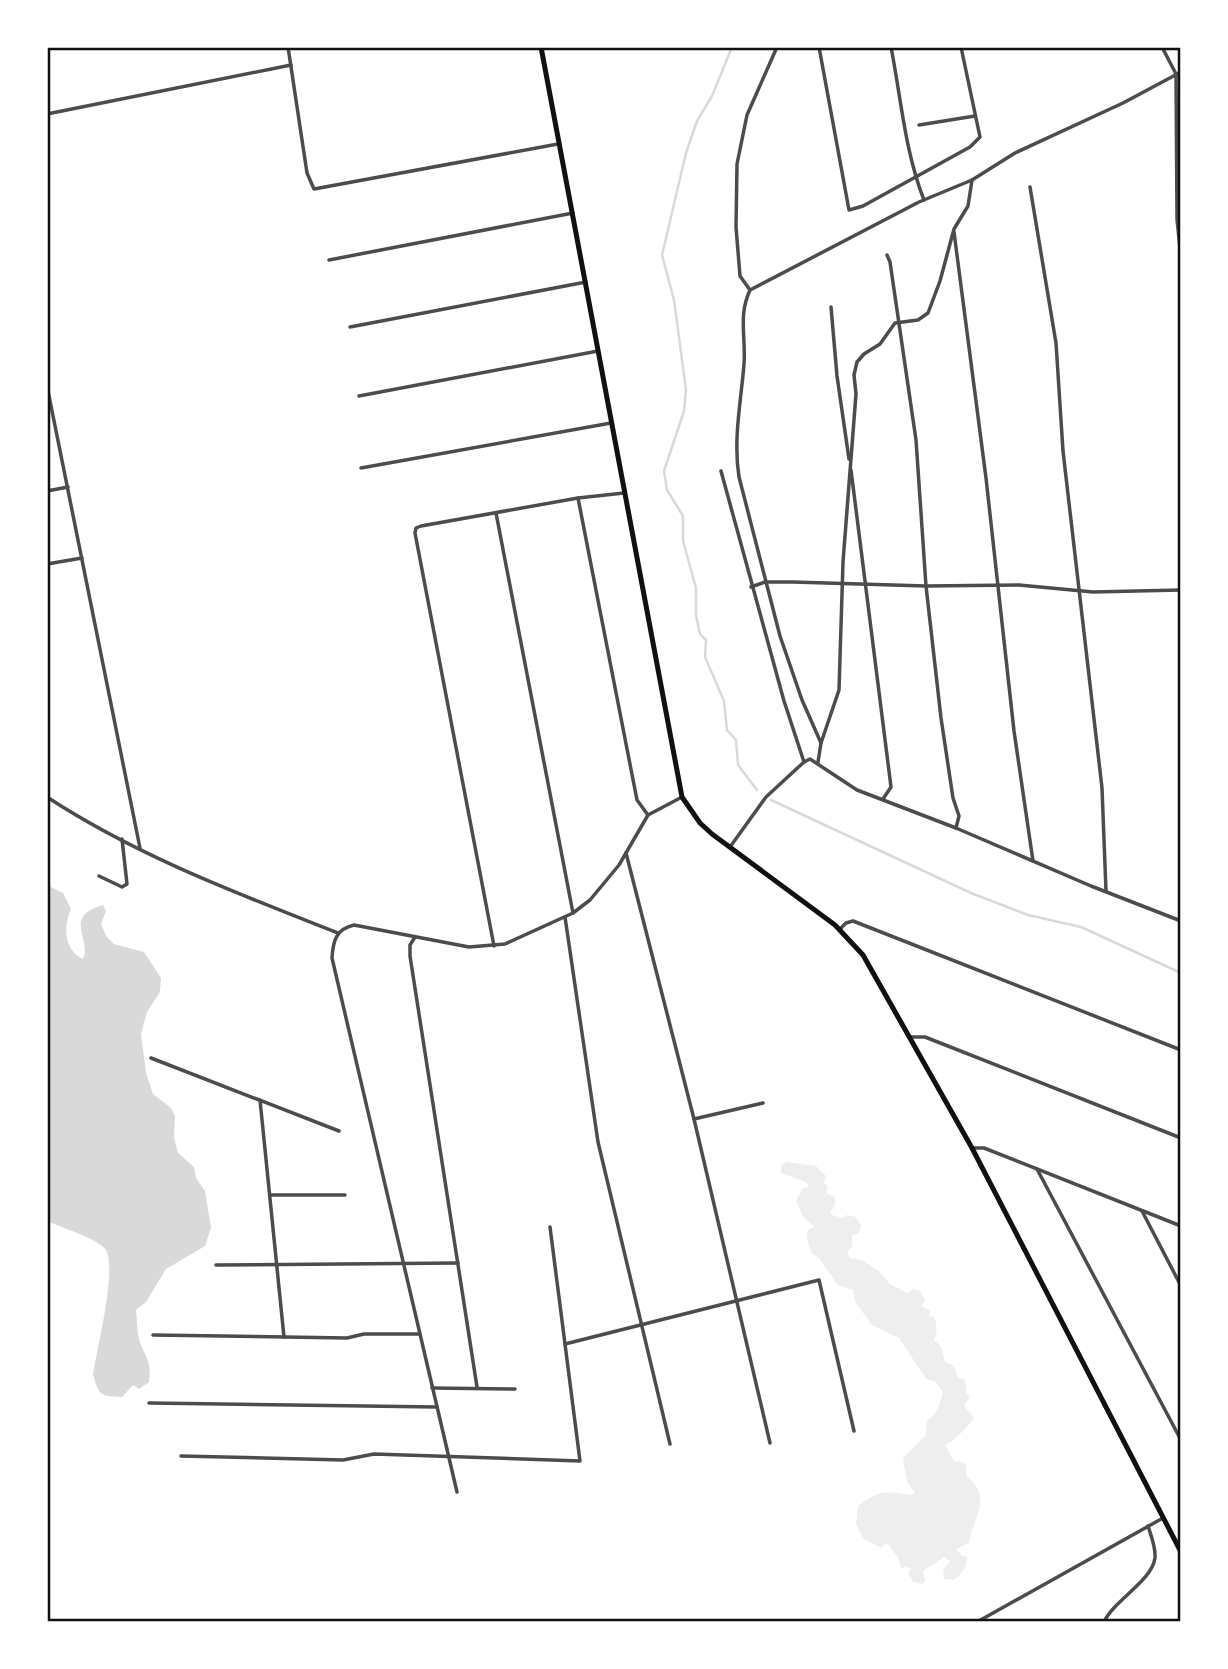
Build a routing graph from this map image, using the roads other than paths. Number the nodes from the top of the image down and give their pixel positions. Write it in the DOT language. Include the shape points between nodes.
graph roads {
  1 [pos="288,47"];
  2 [pos="541,47"];
  3 [pos="777,47"];
  4 [pos="819,47"];
  5 [pos="891,47"];
  6 [pos="961,47"];
  7 [pos="1162,47"];
  8 [pos="291,65"];
  9 [pos="1178,73"];
  10 [pos="47,114"];
  11 [pos="975,116"];
  12 [pos="919,125"];
  13 [pos="559,144"];
  14 [pos="915,177"];
  15 [pos="972,180"];
  16 [pos="1030,187"];
  17 [pos="924,200"];
  18 [pos="573,213"];
  19 [pos="954,229"];
  20 [pos="887,256"];
  21 [pos="1181,258"];
  22 [pos="329,260"];
  23 [pos="586,282"];
  24 [pos="750,290"];
  25 [pos="831,307"];
  26 [pos="898,322"];
  27 [pos="350,327"];
  28 [pos="598,351"];
  29 [pos="47,386"];
  30 [pos="359,396"];
  31 [pos="54,419"];
  32 [pos="47,420"];
  33 [pos="611,424"];
  34 [pos="850,467"];
  35 [pos="361,468"];
  36 [pos="721,471"];
  37 [pos="68,487"];
  38 [pos="47,491"];
  39 [pos="624,493"];
  40 [pos="578,498"];
  41 [pos="496,513"];
  42 [pos="82,558"];
  43 [pos="47,564"];
  44 [pos="765,582"];
  45 [pos="842,583"];
  46 [pos="866,585"];
  47 [pos="926,586"];
  48 [pos="751,587"];
  49 [pos="998,587"];
  50 [pos="1181,590"];
  51 [pos="1079,591"];
  52 [pos="821,743"];
  53 [pos="804,762"];
  54 [pos="818,762"];
  55 [pos="47,797"];
  56 [pos="682,797"];
  57 [pos="883,799"];
  58 [pos="648,816"];
  59 [pos="956,828"];
  60 [pos="122,839"];
  61 [pos="730,847"];
  62 [pos="140,848"];
  63 [pos="626,851"];
  64 [pos="1034,861"];
  65 [pos="99,876"];
  66 [pos="1106,891"];
  67 [pos="573,913"];
  68 [pos="565,917"];
  69 [pos="1181,920"];
  70 [pos="839,930"];
  71 [pos="338,933"];
  72 [pos="415,936"];
  73 [pos="494,946"];
  74 [pos="909,1037"];
  75 [pos="1181,1050"];
  76 [pos="151,1058"];
  77 [pos="260,1100"];
  78 [pos="763,1103"];
  79 [pos="694,1119"];
  80 [pos="338,1130"];
  81 [pos="1181,1138"];
  82 [pos="972,1148"];
  83 [pos="1037,1169"];
  84 [pos="270,1195"];
  85 [pos="345,1195"];
  86 [pos="1142,1210"];
  87 [pos="1181,1226"];
  88 [pos="550,1227"];
  89 [pos="403,1263"];
  90 [pos="458,1263"];
  91 [pos="216,1265"];
  92 [pos="276,1265"];
  93 [pos="1181,1286"];
  94 [pos="737,1301"];
  95 [pos="641,1325"];
  96 [pos="419,1334"];
  97 [pos="153,1335"];
  98 [pos="284,1337"];
  99 [pos="565,1344"];
  100 [pos="477,1387"];
  101 [pos="432,1388"];
  102 [pos="515,1389"];
  103 [pos="149,1403"];
  104 [pos="437,1407"];
  105 [pos="854,1431"];
  106 [pos="1181,1440"];
  107 [pos="770,1443"];
  108 [pos="670,1444"];
  109 [pos="181,1456"];
  110 [pos="448,1456"];
  111 [pos="457,1492"];
  112 [pos="1163,1518"];
  113 [pos="1148,1526"];
  114 [pos="1181,1552"];
  115 [pos="977,1622"];
  116 [pos="1104,1622"];
  1 -- 8 [label="street"];
  2 -- 13 [label="main road"];
  3 -- 24 [label="street" via="747,115 737,164 740,276"];
  4 -- 14 [label="street" via="849,210"];
  5 -- 14 [label="street"];
  6 -- 11 [label="street"];
  7 -- 9 [label="street"];
  8 -- 10 [label="street"];
  8 -- 13 [label="street" via="307,173 314,189"];
  9 -- 15 [label="street" via="1016,153"];
  9 -- 21 [label="street"];
  11 -- 12 [label="street"];
  11 -- 14 [label="street" via="980,137"];
  13 -- 18 [label="main road"];
  14 -- 17 [label="street"];
  15 -- 17 [label="street"];
  15 -- 19 [label="street" via="968,206"];
  16 -- 51 [label="street" via="1056,343"];
  17 -- 24 [label="street"];
  18 -- 22 [label="street"];
  18 -- 23 [label="main road"];
  19 -- 26 [label="street" via="928,313 918,320"];
  19 -- 49 [label="street"];
  20 -- 26 [label="street"];
  23 -- 27 [label="street"];
  23 -- 28 [label="main road"];
  24 -- 44 [label="street" via="743,307 744,362 736,456"];
  25 -- 34 [label="street"];
  26 -- 34 [label="street" via="854,368"];
  26 -- 47 [label="street" via="916,440"];
  28 -- 30 [label="street"];
  28 -- 33 [label="main road"];
  29 -- 31 [label="street"];
  31 -- 32 [label="street"];
  31 -- 37 [label="street"];
  33 -- 35 [label="street"];
  33 -- 39 [label="main road"];
  34 -- 45 [label="street"];
  34 -- 46 [label="street"];
  36 -- 48 [label="street"];
  37 -- 38 [label="street"];
  37 -- 42 [label="street"];
  39 -- 40 [label="street"];
  39 -- 56 [label="main road"];
  40 -- 41 [label="street"];
  40 -- 58 [label="street" via="637,800"];
  41 -- 67 [label="street"];
  41 -- 73 [label="street" via="421,526 415,533"];
  42 -- 43 [label="street"];
  42 -- 62 [label="street"];
  44 -- 45 [label="street"];
  44 -- 48 [label="street"];
  44 -- 52 [label="street" via="793,676"];
  45 -- 46 [label="street"];
  45 -- 52 [label="street" via="839,690"];
  46 -- 47 [label="street"];
  46 -- 57 [label="street" via="891,786"];
  47 -- 49 [label="street"];
  47 -- 59 [label="street" via="941,718 959,816"];
  48 -- 53 [label="street"];
  49 -- 51 [label="street"];
  49 -- 64 [label="street"];
  50 -- 51 [label="street"];
  51 -- 66 [label="street" via="1101,788"];
  52 -- 54 [label="street"];
  53 -- 54 [label="street"];
  53 -- 61 [label="street" via="766,797"];
  54 -- 57 [label="street" via="857,790"];
  55 -- 60 [label="street"];
  56 -- 58 [label="street"];
  56 -- 61 [label="main road" via="700,823"];
  57 -- 59 [label="street"];
  58 -- 63 [label="street"];
  59 -- 64 [label="street"];
  60 -- 62 [label="street"];
  60 -- 65 [label="street" via="127,884 122,887"];
  61 -- 70 [label="main road"];
  62 -- 71 [label="street" via="203,879"];
  63 -- 67 [label="street" via="605,884"];
  63 -- 79 [label="street"];
  64 -- 66 [label="street"];
  66 -- 69 [label="street"];
  67 -- 68 [label="street"];
  68 -- 73 [label="street"];
  68 -- 95 [label="street" via="597,1142"];
  70 -- 74 [label="main road" via="863,955"];
  70 -- 75 [label="street" via="853,920"];
  71 -- 72 [label="street" via="354,925"];
  71 -- 89 [label="street" via="332,958"];
  72 -- 73 [label="street" via="469,947"];
  72 -- 90 [label="street" via="410,956"];
  74 -- 81 [label="street" via="925,1037"];
  74 -- 82 [label="main road"];
  76 -- 77 [label="street"];
  77 -- 80 [label="street"];
  77 -- 84 [label="street"];
  78 -- 79 [label="street"];
  79 -- 94 [label="street"];
  82 -- 83 [label="street" via="984,1148"];
  82 -- 112 [label="main road"];
  83 -- 86 [label="street"];
  83 -- 106 [label="street"];
  84 -- 85 [label="street"];
  84 -- 92 [label="street"];
  86 -- 87 [label="street"];
  86 -- 93 [label="street"];
  88 -- 99 [label="street"];
  89 -- 90 [label="street"];
  89 -- 92 [label="street"];
  89 -- 96 [label="street"];
  90 -- 100 [label="street"];
  91 -- 92 [label="street"];
  92 -- 98 [label="street"];
  94 -- 95 [label="street"];
  94 -- 105 [label="street" via="818,1280"];
  94 -- 107 [label="street"];
  95 -- 99 [label="street"];
  95 -- 108 [label="street"];
  96 -- 98 [label="street"];
  96 -- 101 [label="street"];
  97 -- 98 [label="street"];
  99 -- 110 [label="street" via="580,1461"];
  100 -- 101 [label="street"];
  100 -- 102 [label="street"];
  101 -- 104 [label="street"];
  103 -- 104 [label="street"];
  104 -- 110 [label="street"];
  109 -- 110 [label="street" via="343,1460 374,1454"];
  110 -- 111 [label="street"];
  112 -- 113 [label="street"];
  112 -- 114 [label="main road"];
  113 -- 115 [label="street"];
  113 -- 116 [label="street" via="1155,1560"];
}
